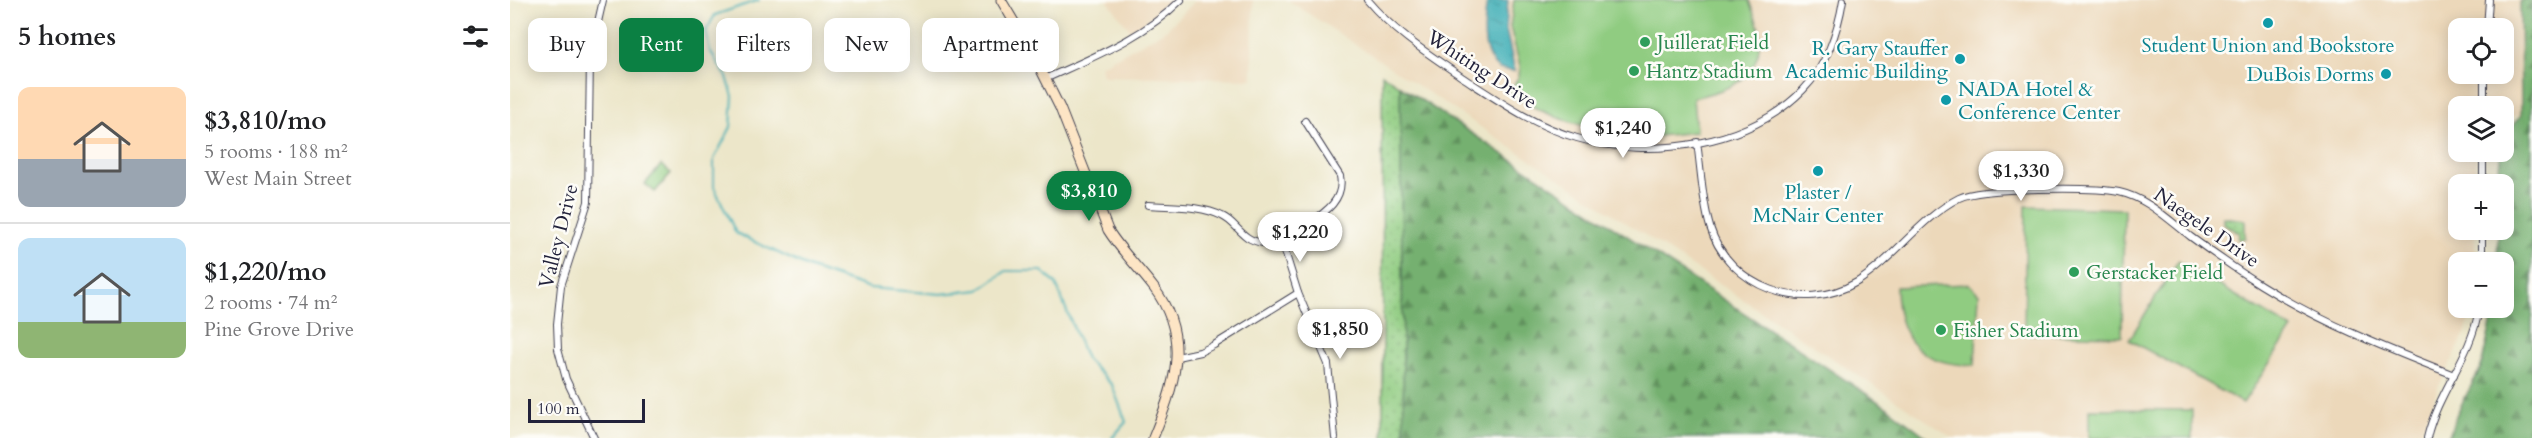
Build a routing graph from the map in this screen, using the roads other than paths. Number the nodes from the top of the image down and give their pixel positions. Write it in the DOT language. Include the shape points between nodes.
graph roads {
  1 [pos="603,0"];
  2 [pos="1001,0"];
  3 [pos="1180,0"];
  4 [pos="1366,0"];
  5 [pos="1843,0"];
  6 [pos="2489,0"];
  7 [pos="2488,18"];
  8 [pos="1045,79"];
  9 [pos="1305,121"];
  10 [pos="1697,142"];
  11 [pos="1148,205"];
  12 [pos="1283,245"];
  13 [pos="1298,293"];
  14 [pos="2477,318"];
  15 [pos="1177,357"];
  16 [pos="2454,375"];
  17 [pos="594,438"];
  18 [pos="1153,438"];
  19 [pos="1335,438"];
  20 [pos="2427,438"];
  1 -- 17 [label="street, Valley Drive" via="590,57 588,202 561,286 557,324 558,349 566,379"];
  2 -- 8 [label="street"];
  3 -- 8 [label="street" via="1162,19 1122,43"];
  4 -- 10 [label="street, Whiting Drive" via="1422,50 1505,105 1554,131 1604,145 1629,147"];
  5 -- 10 [label="street, Whiting Drive" via="1831,45 1804,90 1755,124"];
  6 -- 7 [label="street"];
  8 -- 15 [label="street" via="1108,230 1166,306"];
  9 -- 12 [label="street" via="1340,176 1342,187 1333,205"];
  10 -- 16 [label="street, Naegele Drive" via="1706,210 1718,244 1743,276 1769,290 1810,295 1855,283 1942,210 1960,198 1982,191 2118,192 2142,201 2229,264 2321,320"];
  11 -- 12 [label="street" via="1220,214 1247,237"];
  12 -- 13 [label="street"];
  13 -- 15 [label="street" via="1214,345"];
  13 -- 19 [label="street" via="1328,364"];
  14 -- 16 [label="street" via="2472,341"];
  15 -- 18 [label="street" via="1172,392"];
  16 -- 20 [label="street"];
}
